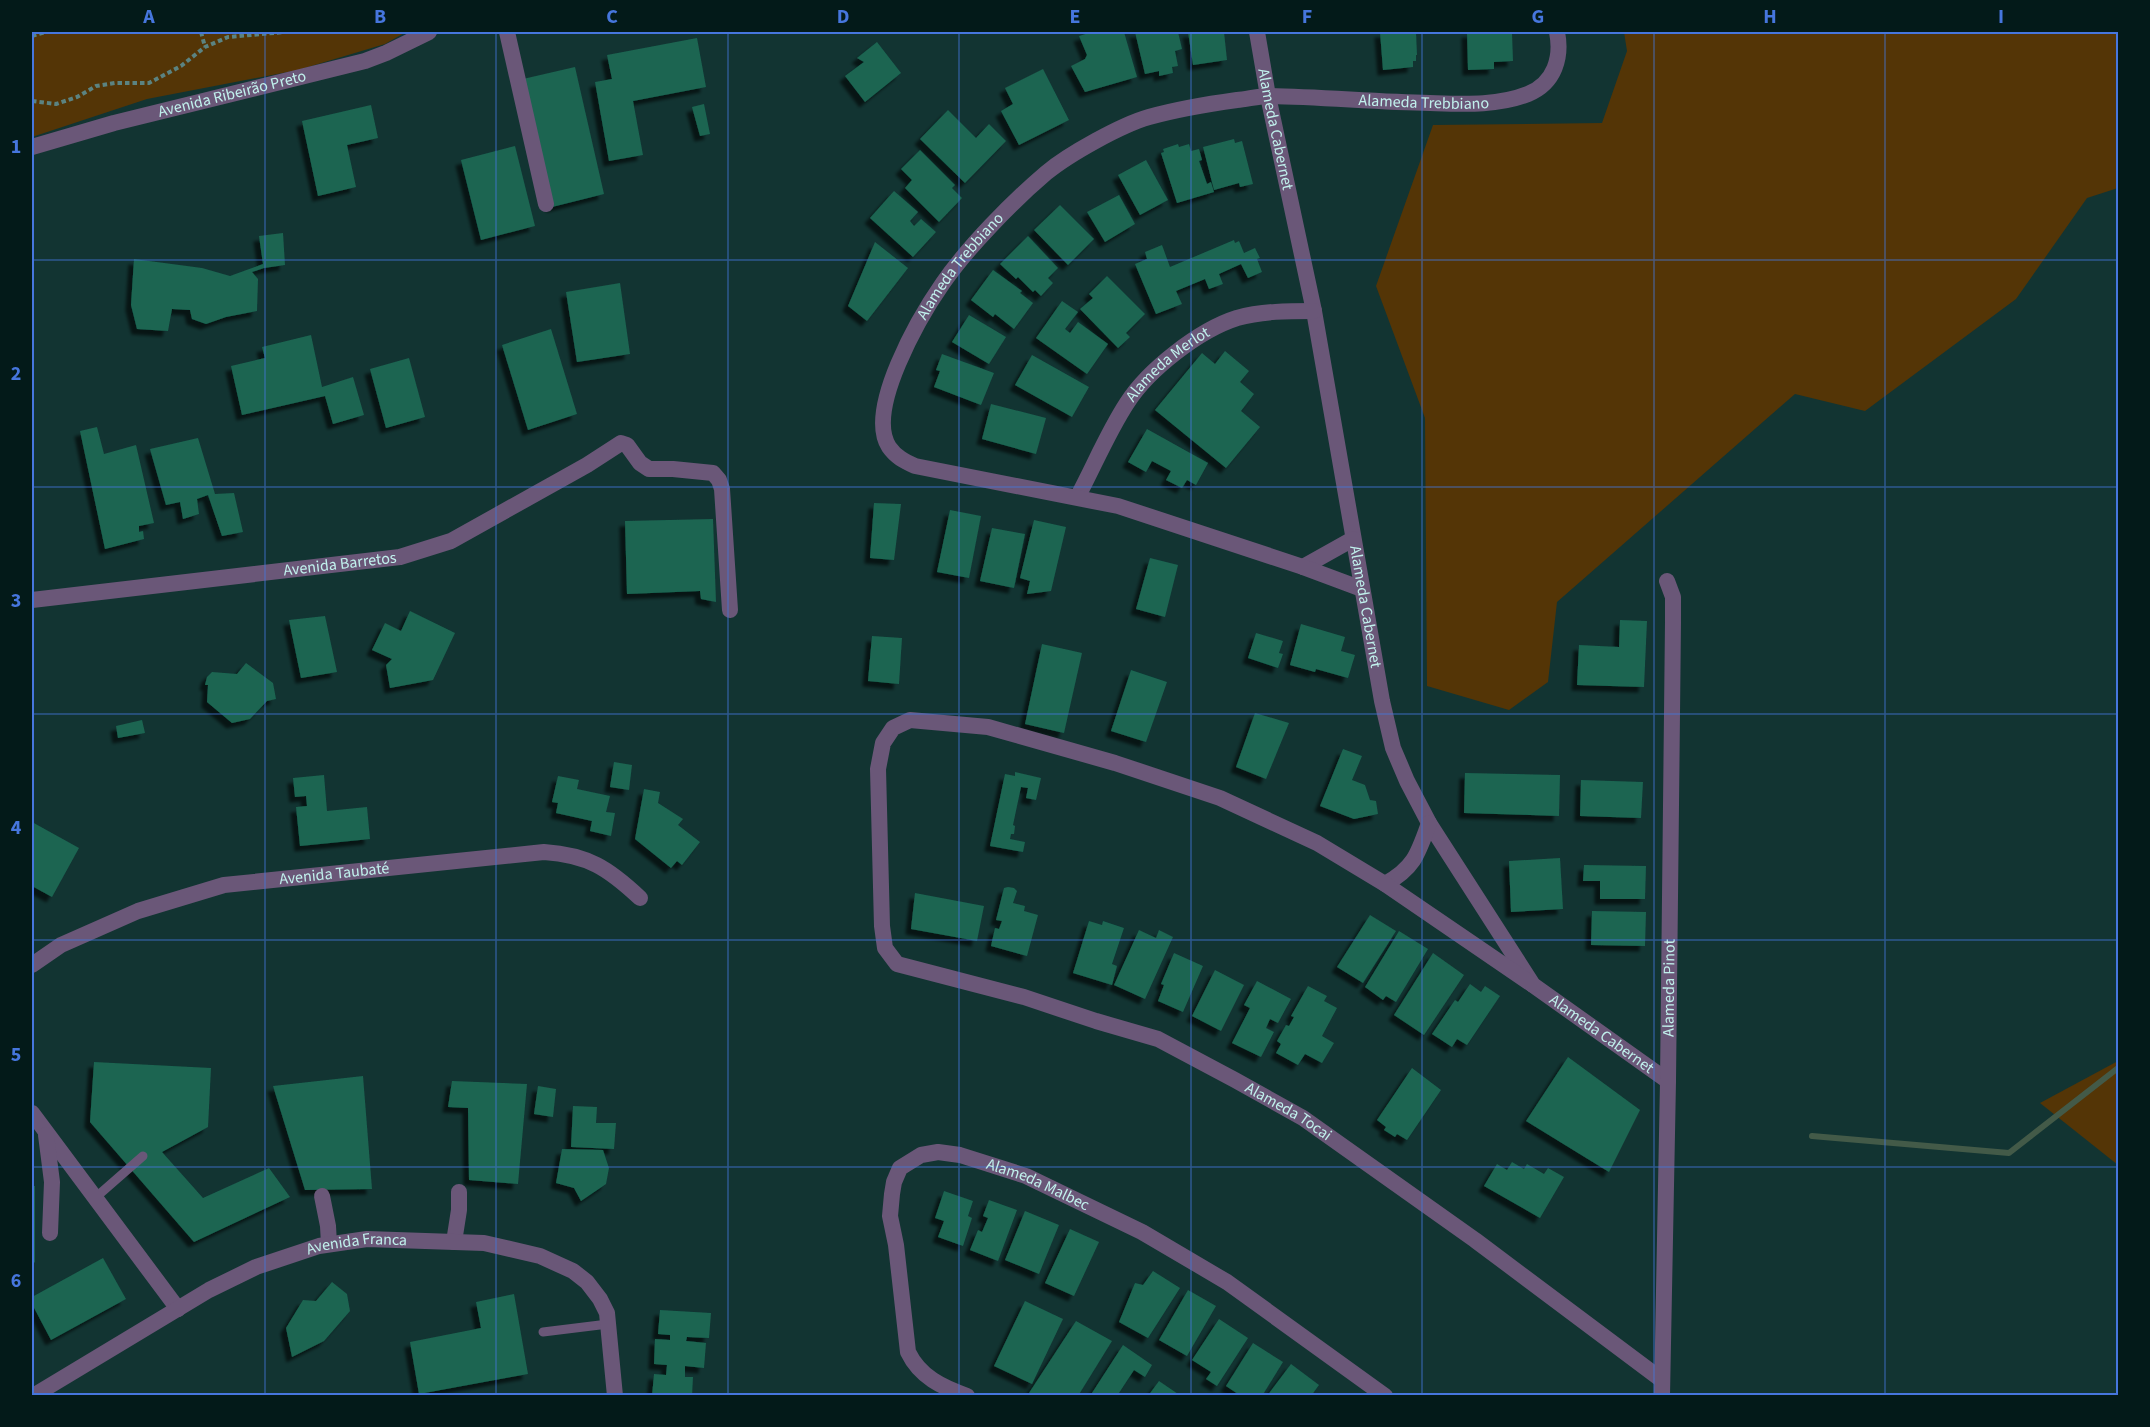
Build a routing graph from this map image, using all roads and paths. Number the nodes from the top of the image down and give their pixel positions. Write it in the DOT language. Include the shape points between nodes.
graph roads {
  1 [pos="45,32"];
  2 [pos="201,32"];
  3 [pos="284,32"];
  4 [pos="429,32"];
  5 [pos="507,32"];
  6 [pos="1257,32"];
  7 [pos="1557,32"];
  8 [pos="32,36"];
  9 [pos="206,47"];
  10 [pos="1268,96"];
  11 [pos="32,101"];
  12 [pos="32,147"];
  13 [pos="546,204"];
  14 [pos="1314,311"];
  15 [pos="1078,496"];
  16 [pos="1353,539"];
  17 [pos="1303,567"];
  18 [pos="1667,581"];
  19 [pos="1362,589"];
  20 [pos="32,600"];
  21 [pos="730,610"];
  22 [pos="1429,824"];
  23 [pos="1385,884"];
  24 [pos="640,898"];
  25 [pos="32,965"];
  26 [pos="1533,985"];
  27 [pos="1668,1081"];
  28 [pos="32,1113"];
  29 [pos="46,1133"];
  30 [pos="143,1156"];
  31 [pos="459,1192"];
  32 [pos="322,1196"];
  33 [pos="95,1198"];
  34 [pos="50,1233"];
  35 [pos="454,1242"];
  36 [pos="329,1244"];
  37 [pos="178,1309"];
  38 [pos="608,1324"];
  39 [pos="543,1332"];
  40 [pos="1662,1388"];
  41 [pos="33,1395"];
  42 [pos="615,1395"];
  43 [pos="967,1395"];
  44 [pos="1385,1395"];
  1 -- 8 [label="path"];
  2 -- 9 [label="path"];
  3 -- 9 [label="path" via="228,37"];
  4 -- 12 [label="street, Avenida Ribeirão Preto" via="366,61"];
  5 -- 13 [label="street"];
  6 -- 10 [label="street, Alameda Cabernet"];
  7 -- 10 [label="street, Alameda Trebbiano" via="1557,64 1550,78 1530,93 1510,99 1478,104"];
  9 -- 11 [label="path" via="149,83 96,87 56,104"];
  10 -- 14 [label="street, Alameda Cabernet"];
  10 -- 15 [label="street, Alameda Trebbiano" via="1194,106 1146,118 1094,142 1047,172 989,227 943,283 903,351 884,402 882,429 898,458 915,466"];
  14 -- 15 [label="street, Alameda Merlot" via="1237,318 1199,335 1159,366 1127,402"];
  14 -- 16 [label="street, Alameda Cabernet"];
  15 -- 17 [label="street, Alameda Trebbiano"];
  16 -- 17 [label="street"];
  16 -- 19 [label="street, Alameda Cabernet"];
  17 -- 19 [label="street, Alameda Trebbiano"];
  18 -- 27 [label="street, Alameda Pinot" via="1673,622"];
  19 -- 22 [label="street, Alameda Cabernet" via="1393,748"];
  20 -- 21 [label="street, Avenida Barretos" via="400,557 451,541 621,443 649,469 713,473 719,480"];
  22 -- 23 [label="street" via="1414,862"];
  22 -- 26 [label="street, Alameda Cabernet"];
  23 -- 26 [label="street, Alameda Tocai"];
  23 -- 40 [label="street, Alameda Tocai" via="1317,843 1220,798 988,727 910,720 893,728 883,743 878,769 882,926 885,948 897,964 1024,997 1158,1039 1303,1118 1475,1240"];
  24 -- 25 [label="street, Avenida Taubaté" via="617,876 594,863 569,854 544,852 224,885 138,911 61,945"];
  26 -- 27 [label="street, Alameda Cabernet"];
  27 -- 40 [label="street, Alameda Pinot"];
  28 -- 29 [label="street"];
  29 -- 33 [label="street"];
  29 -- 34 [label="street" via="52,1182"];
  30 -- 33 [label="lane"];
  31 -- 35 [label="street"];
  32 -- 36 [label="street"];
  33 -- 37 [label="street"];
  35 -- 36 [label="street, Avenida Franca" via="367,1239"];
  35 -- 38 [label="street, Avenida Franca" via="484,1243 540,1256 573,1271 600,1299"];
  36 -- 37 [label="street, Avenida Franca" via="256,1267"];
  37 -- 41 [label="street, Avenida Franca"];
  38 -- 39 [label="lane"];
  38 -- 42 [label="street, Avenida Franca"];
  43 -- 44 [label="street, Alameda Malbec" via="928,1377 909,1352 890,1216 894,1182 900,1168 921,1155 938,1152 978,1159 1026,1176 1143,1232 1227,1282"];
}
